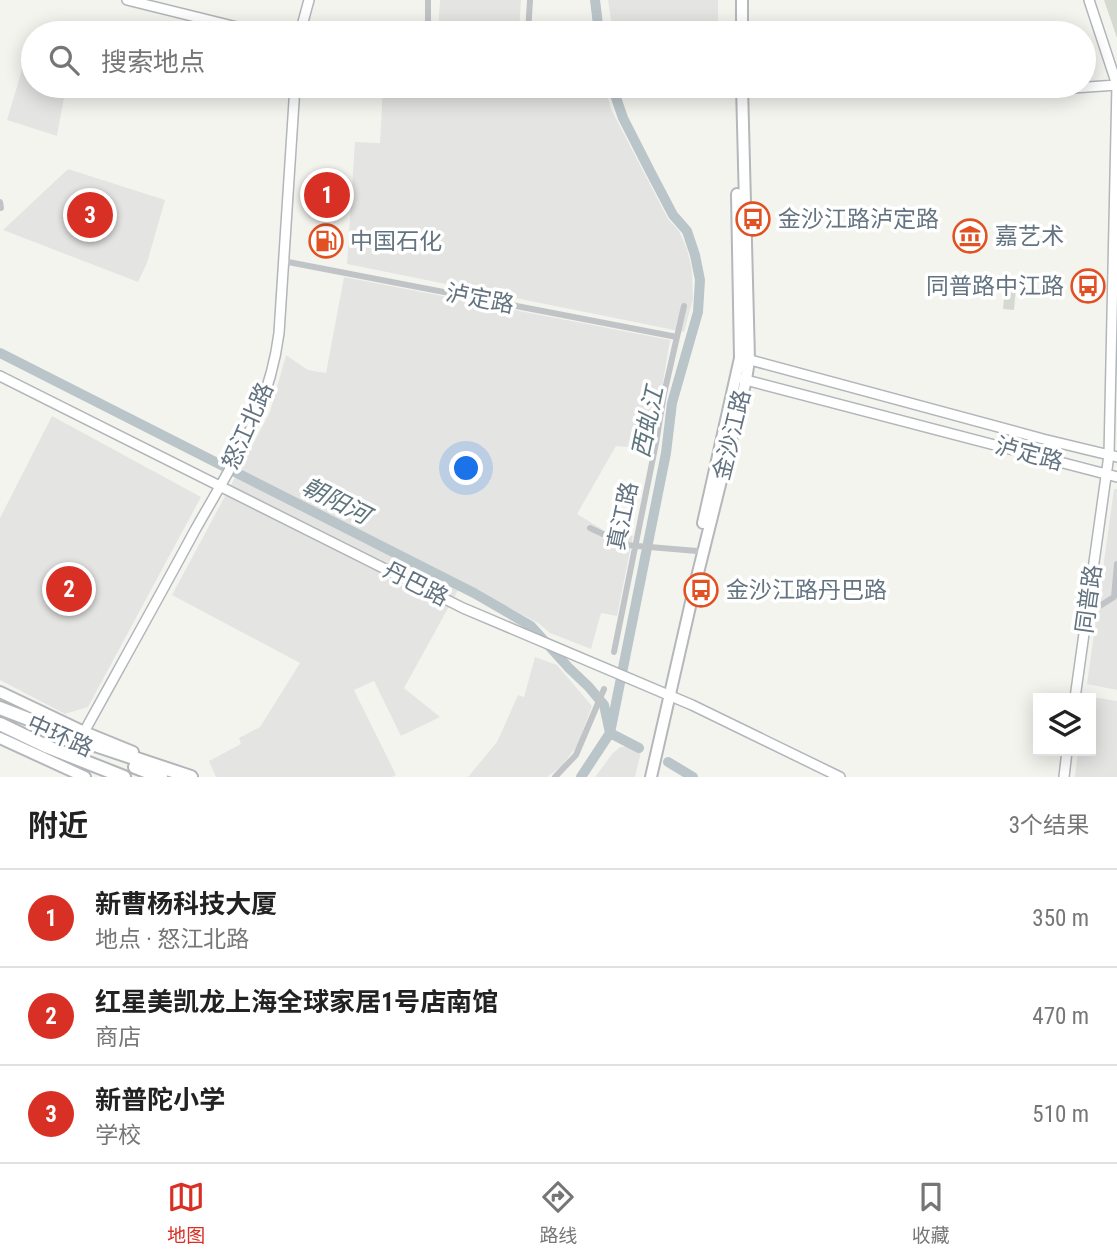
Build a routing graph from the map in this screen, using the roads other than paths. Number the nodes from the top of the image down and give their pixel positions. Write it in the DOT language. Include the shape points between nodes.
graph roads {
  1 [pos="127,0"];
  2 [pos="309,0"];
  3 [pos="428,0"];
  4 [pos="530,0"];
  5 [pos="736,0"];
  6 [pos="742,0"];
  7 [pos="1089,0"];
  8 [pos="209,21"];
  9 [pos="303,21"];
  10 [pos="428,21"];
  11 [pos="529,21"];
  12 [pos="736,21"];
  13 [pos="742,21"];
  14 [pos="1096,21"];
  15 [pos="1096,21"];
  16 [pos="1117,85"];
  17 [pos="1096,86"];
  18 [pos="294,98"];
  19 [pos="736,98"];
  20 [pos="742,98"];
  21 [pos="0,202"];
  22 [pos="1,208"];
  23 [pos="283,261"];
  24 [pos="684,306"];
  25 [pos="677,337"];
  26 [pos="744,359"];
  27 [pos="0,376"];
  28 [pos="742,379"];
  29 [pos="1113,456"];
  30 [pos="1112,476"];
  31 [pos="220,486"];
  32 [pos="590,528"];
  33 [pos="635,546"];
  34 [pos="696,551"];
  35 [pos="1117,564"];
  36 [pos="1087,614"];
  37 [pos="614,652"];
  38 [pos="604,689"];
  39 [pos="0,692"];
  40 [pos="1076,693"];
  41 [pos="666,694"];
  42 [pos="0,709"];
  43 [pos="0,724"];
  44 [pos="84,732"];
  45 [pos="0,738"];
  46 [pos="48,747"];
  47 [pos="1067,756"];
  48 [pos="85,777"];
  49 [pos="106,777"];
  50 [pos="124,777"];
  51 [pos="161,777"];
  52 [pos="192,777"];
  53 [pos="555,777"];
  54 [pos="644,777"];
  55 [pos="651,777"];
  56 [pos="839,777"];
  57 [pos="1064,777"];
  1 -- 8 [label="street"];
  2 -- 9 [label="street"];
  3 -- 10 [label="street"];
  4 -- 11 [label="street"];
  5 -- 12 [label="main road"];
  6 -- 13 [label="main road"];
  7 -- 15 [label="street, 同普路"];
  14 -- 16 [label="street, 同普路"];
  16 -- 17 [label="street"];
  16 -- 29 [label="street, 同普路"];
  18 -- 23 [label="street, 怒江北路"];
  19 -- 26 [label="main road, 金沙江路"];
  20 -- 26 [label="main road, 金沙江路"];
  21 -- 22 [label="street"];
  23 -- 25 [label="street, 泸定路"];
  23 -- 31 [label="street, 怒江北路" via="279,333 270,381 254,424"];
  24 -- 25 [label="street, 真江路"];
  25 -- 33 [label="street, 真江路"];
  26 -- 28 [label="main road, 金沙江路"];
  26 -- 29 [label="street, 泸定路"];
  27 -- 31 [label="street, 丹巴路"];
  28 -- 30 [label="street, 泸定路"];
  28 -- 34 [label="main road, 金沙江路"];
  28 -- 41 [label="main road, 金沙江路"];
  29 -- 30 [label="street, 同普路"];
  30 -- 36 [label="street, 同普路"];
  31 -- 41 [label="street, 丹巴路" via="463,608"];
  31 -- 44 [label="street, 怒江北路"];
  32 -- 33 [label="street"];
  33 -- 34 [label="street"];
  33 -- 37 [label="street, 真江路"];
  34 -- 41 [label="main road, 金沙江路"];
  35 -- 36 [label="street" via="1114,597"];
  36 -- 40 [label="street, 同普路"];
  38 -- 53 [label="street" via="576,755"];
  39 -- 44 [label="main road"];
  41 -- 54 [label="main road, 金沙江路"];
  41 -- 55 [label="main road, 金沙江路"];
  41 -- 56 [label="street, 丹巴路"];
  42 -- 51 [label="highway, 中环路"];
  42 -- 52 [label="highway"];
  43 -- 46 [label="highway, 中环路"];
  44 -- 52 [label="main road"];
  45 -- 48 [label="main road"];
  46 -- 49 [label="highway"];
  46 -- 50 [label="highway, 中环路"];
  47 -- 57 [label="street"];
}
